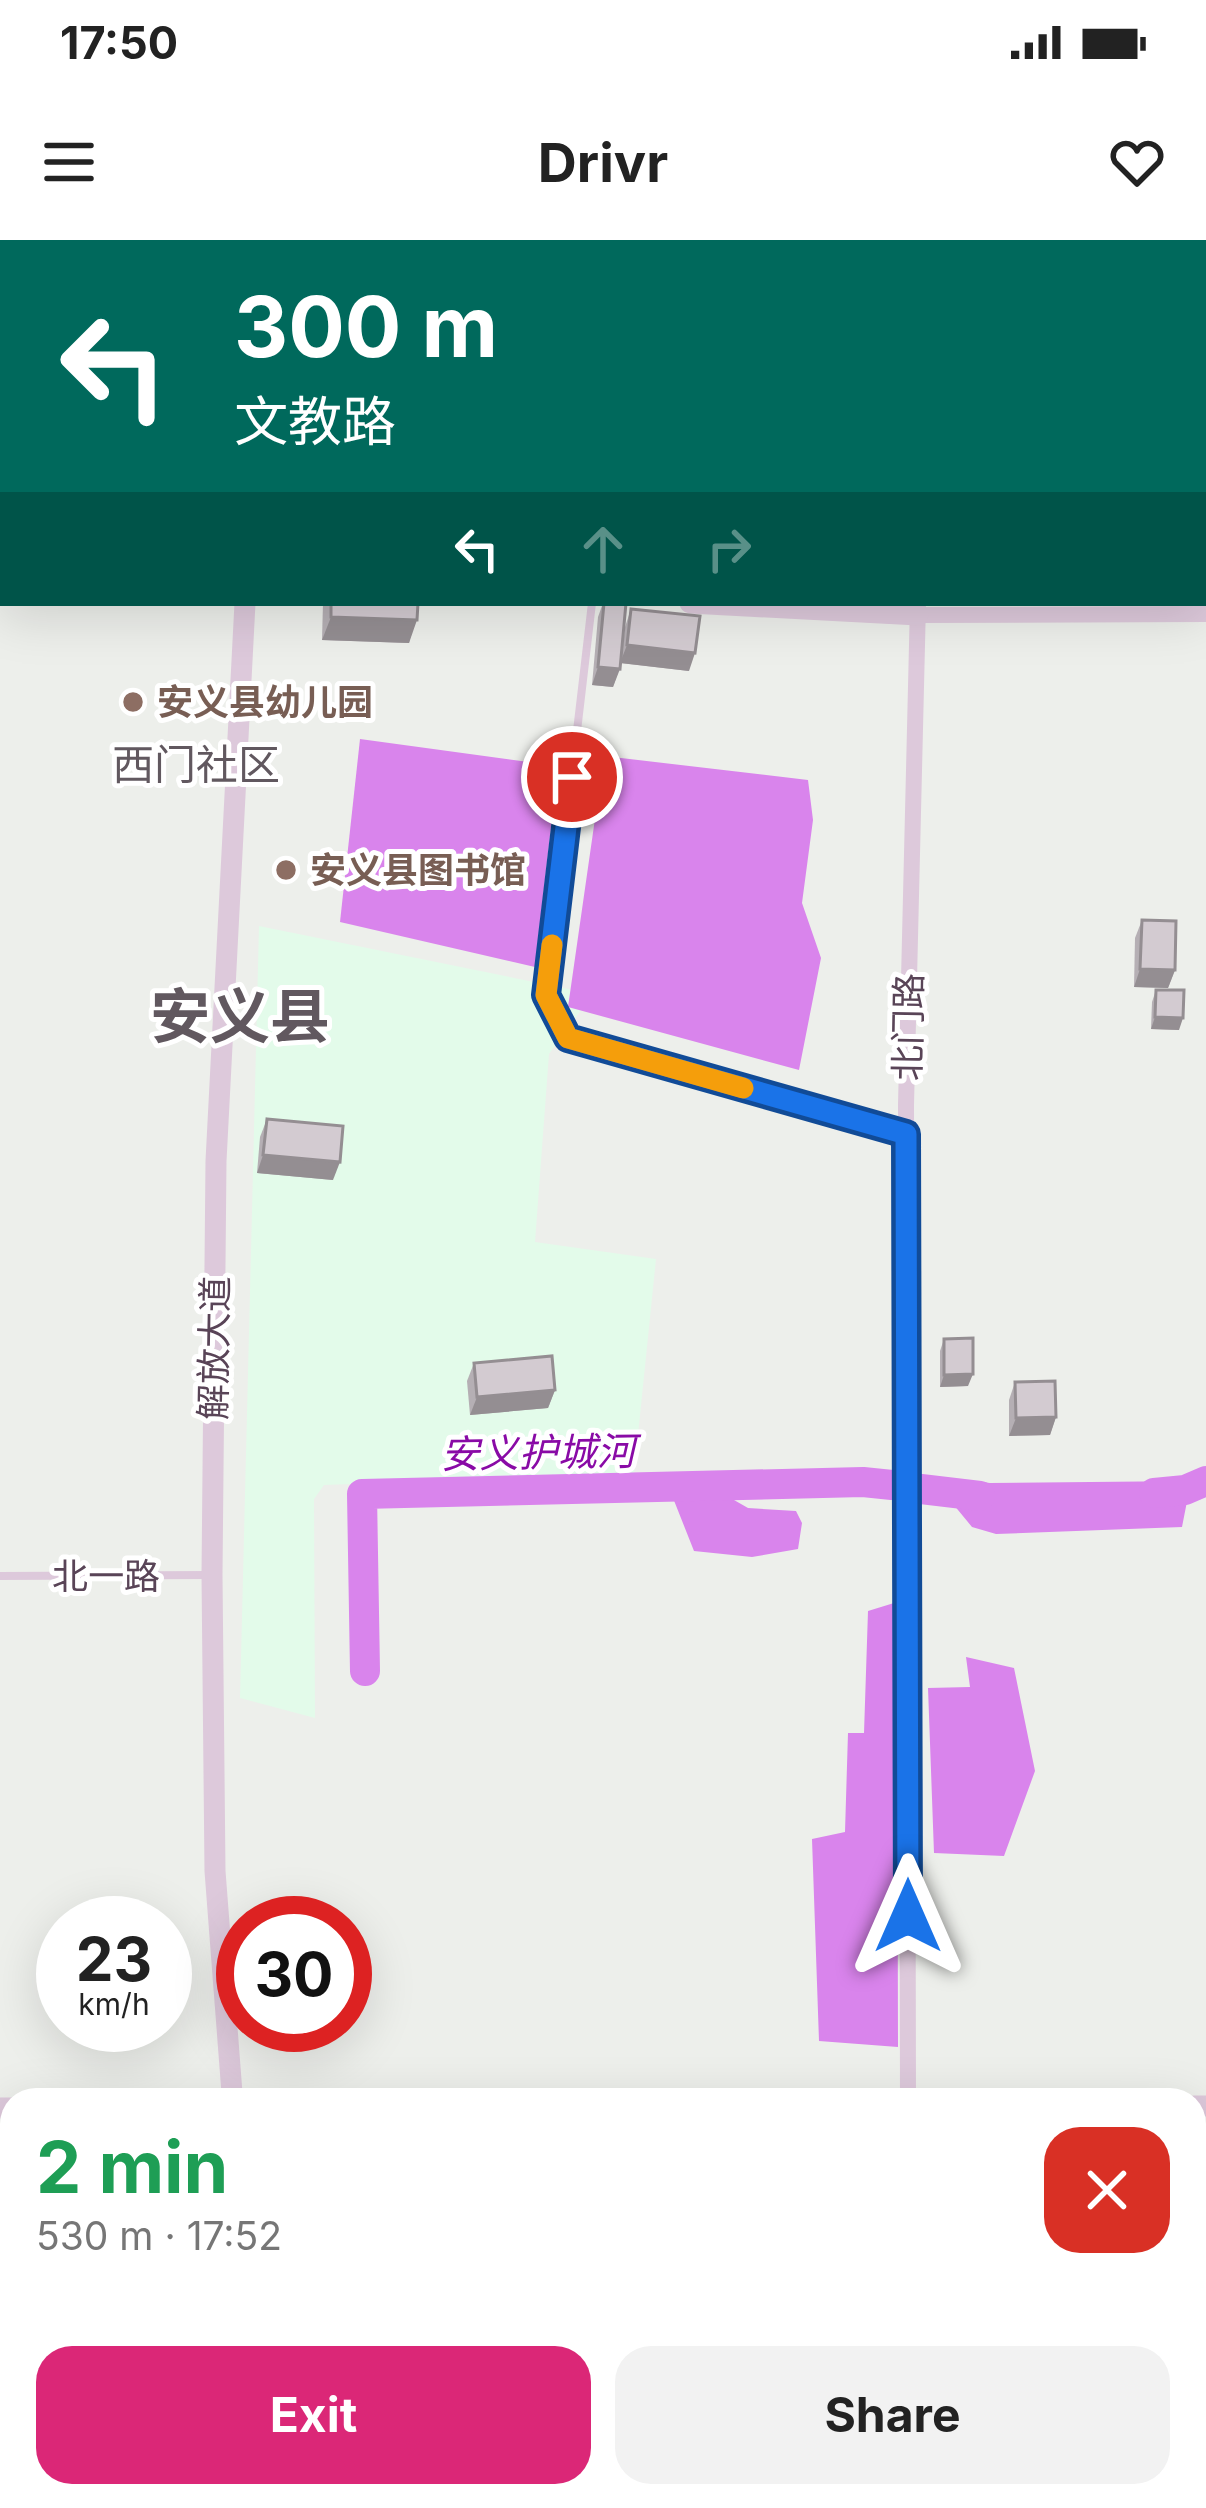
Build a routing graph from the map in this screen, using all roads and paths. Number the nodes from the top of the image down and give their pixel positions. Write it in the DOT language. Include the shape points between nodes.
graph roads {
  1 [pos="245,606"];
  2 [pos="592,606"];
  3 [pos="804,606"];
  4 [pos="918,609"];
  5 [pos="1206,614"];
  6 [pos="906,1134"];
  7 [pos="212,1575"];
  8 [pos="0,1576"];
  9 [pos="231,2088"];
  10 [pos="908,2088"];
  1 -- 7 [label="street, 解放大道" via="217,1161"];
  2 -- 6 [label="lane" via="546,995 568,1038"];
  3 -- 4 [label="street"];
  4 -- 5 [label="street"];
  4 -- 6 [label="street, 北门路"];
  6 -- 10 [label="street, 北门路"];
  7 -- 8 [label="lane, 北一路"];
  7 -- 9 [label="street, 解放大道" via="215,1871"];
}
